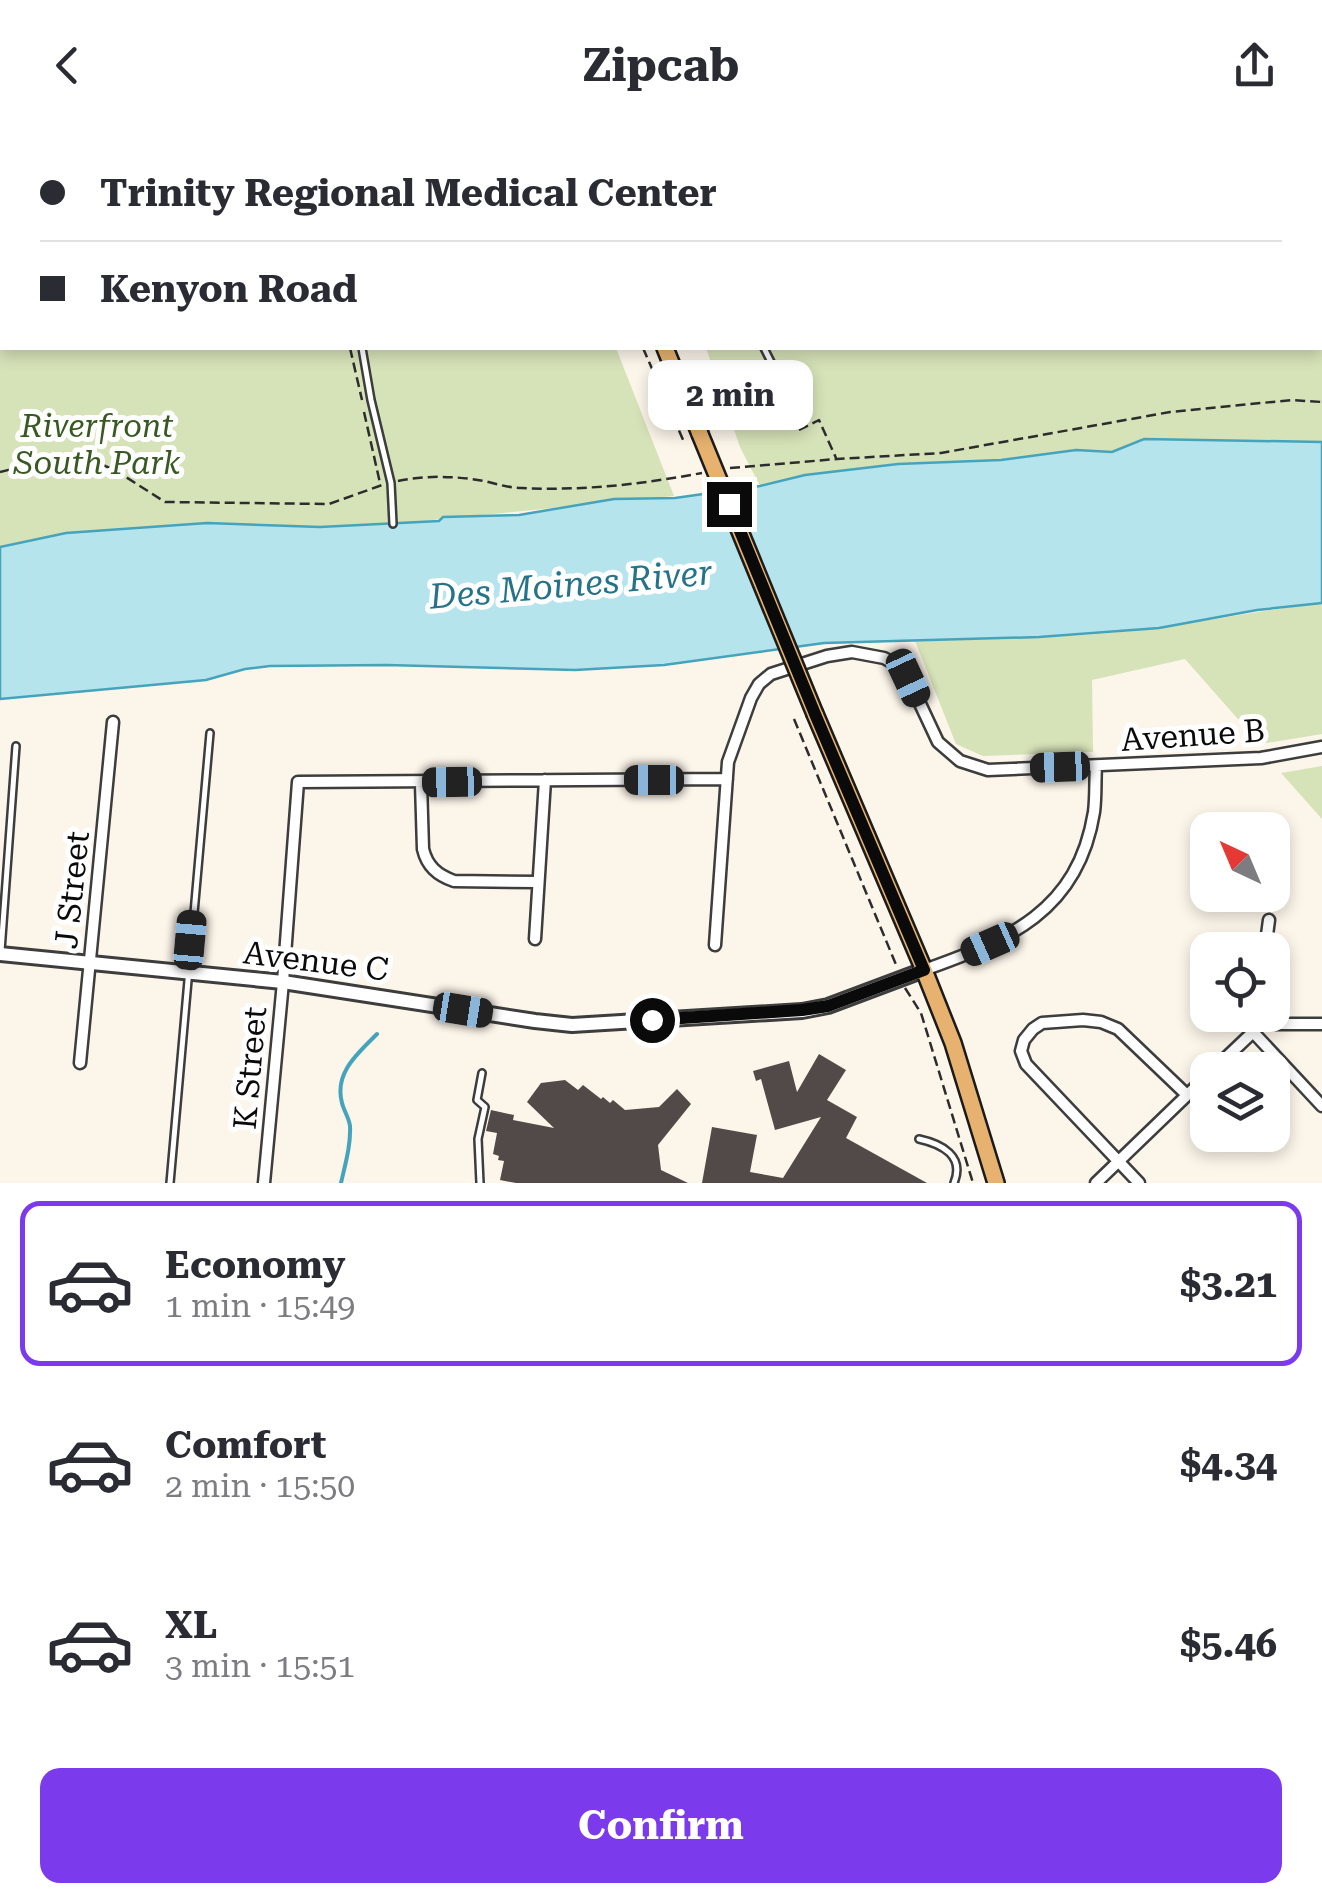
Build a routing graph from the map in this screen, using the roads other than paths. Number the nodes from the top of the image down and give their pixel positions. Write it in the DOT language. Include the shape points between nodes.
graph roads {
  1 [pos="362,350"];
  2 [pos="667,350"];
  3 [pos="765,350"];
  4 [pos="771,362"];
  5 [pos="393,524"];
  6 [pos="113,722"];
  7 [pos="210,732"];
  8 [pos="16,746"];
  9 [pos="1322,747"];
  10 [pos="1096,766"];
  11 [pos="727,779"];
  12 [pos="545,780"];
  13 [pos="422,783"];
  14 [pos="538,882"];
  15 [pos="1269,920"];
  16 [pos="1267,932"];
  17 [pos="536,939"];
  18 [pos="716,945"];
  19 [pos="0,954"];
  20 [pos="90,964"];
  21 [pos="924,970"];
  22 [pos="188,974"];
  23 [pos="283,982"];
  24 [pos="1290,1024"];
  25 [pos="1322,1024"];
  26 [pos="1248,1032"];
  27 [pos="1262,1032"];
  28 [pos="1229,1052"];
  29 [pos="80,1063"];
  30 [pos="482,1072"];
  31 [pos="1190,1092"];
  32 [pos="1187,1095"];
  33 [pos="1322,1106"];
  34 [pos="919,1139"];
  35 [pos="1119,1162"];
  36 [pos="170,1183"];
  37 [pos="264,1183"];
  38 [pos="480,1183"];
  39 [pos="954,1183"];
  40 [pos="996,1183"];
  41 [pos="1096,1183"];
  42 [pos="1139,1183"];
  1 -- 5 [label="lane" via="391,483"];
  2 -- 21 [label="main road, bridge"];
  3 -- 4 [label="lane"];
  6 -- 20 [label="street, J Street"];
  7 -- 22 [label="lane"];
  8 -- 19 [label="lane"];
  9 -- 10 [label="street, Avenue B" via="1261,758"];
  10 -- 11 [label="street, Avenue B" via="988,770 960,761 938,742 897,665 852,652 771,674 759,684 734,740"];
  10 -- 21 [label="street, Avenue C" via="1094,812 1082,852 1055,898 1011,935"];
  11 -- 12 [label="street"];
  11 -- 18 [label="street"];
  12 -- 13 [label="street"];
  12 -- 14 [label="street"];
  13 -- 14 [label="street" via="422,849 441,877"];
  13 -- 23 [label="street, K Street" via="298,782"];
  14 -- 17 [label="street"];
  15 -- 16 [label="street"];
  19 -- 20 [label="street, Avenue C"];
  20 -- 22 [label="street, Avenue C"];
  20 -- 29 [label="street, J Street"];
  21 -- 23 [label="street, Avenue C" via="828,1006 572,1025"];
  21 -- 40 [label="main road"];
  22 -- 23 [label="street, Avenue C"];
  22 -- 36 [label="lane"];
  23 -- 37 [label="street, K Street"];
  24 -- 25 [label="street"];
  26 -- 28 [label="street"];
  27 -- 33 [label="street"];
  30 -- 38 [label="lane"];
  31 -- 32 [label="street"];
  32 -- 35 [label="street"];
  32 -- 35 [label="street" via="1118,1028 1082,1020 1033,1029 1021,1052 1026,1064"];
  34 -- 39 [label="lane" via="949,1152 956,1162"];
  35 -- 41 [label="street"];
  35 -- 42 [label="street"];
}
